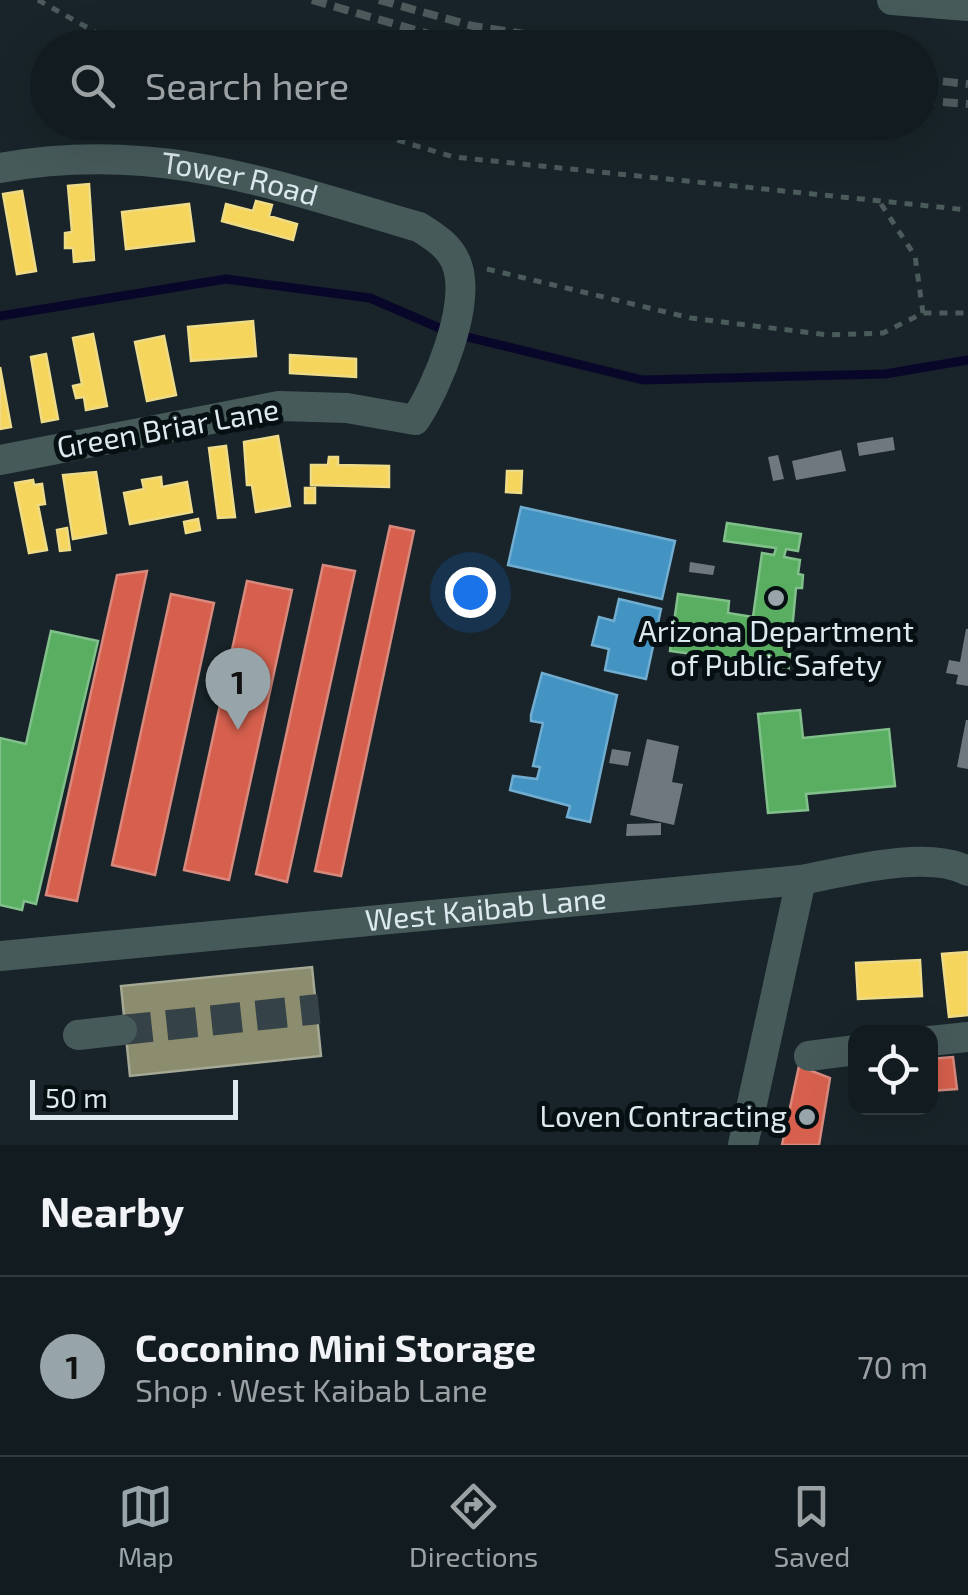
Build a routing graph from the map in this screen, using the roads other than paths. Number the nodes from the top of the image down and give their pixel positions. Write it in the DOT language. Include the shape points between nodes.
graph roads {
  1 [pos="892,0"];
  2 [pos="968,6"];
  3 [pos="0,168"];
  4 [pos="456,262"];
  5 [pos="0,460"];
  6 [pos="965,864"];
  7 [pos="801,880"];
  8 [pos="0,956"];
  9 [pos="122,1030"];
  10 [pos="78,1035"];
  11 [pos="968,1037"];
  12 [pos="938,1040"];
  13 [pos="848,1051"];
  14 [pos="809,1056"];
  15 [pos="742,1145"];
  1 -- 2 [label="street"];
  3 -- 4 [label="street, Tower Road" via="72,158 210,167 419,227"];
  4 -- 5 [label="street, Green Briar Lane" via="462,288 455,319 430,398 415,420 279,406"];
  6 -- 7 [label="street, West Kaibab Lane" via="894,863"];
  7 -- 8 [label="street, West Kaibab Lane"];
  7 -- 15 [label="street"];
  9 -- 10 [label="street"];
  11 -- 12 [label="street"];
  13 -- 14 [label="street"];
}
